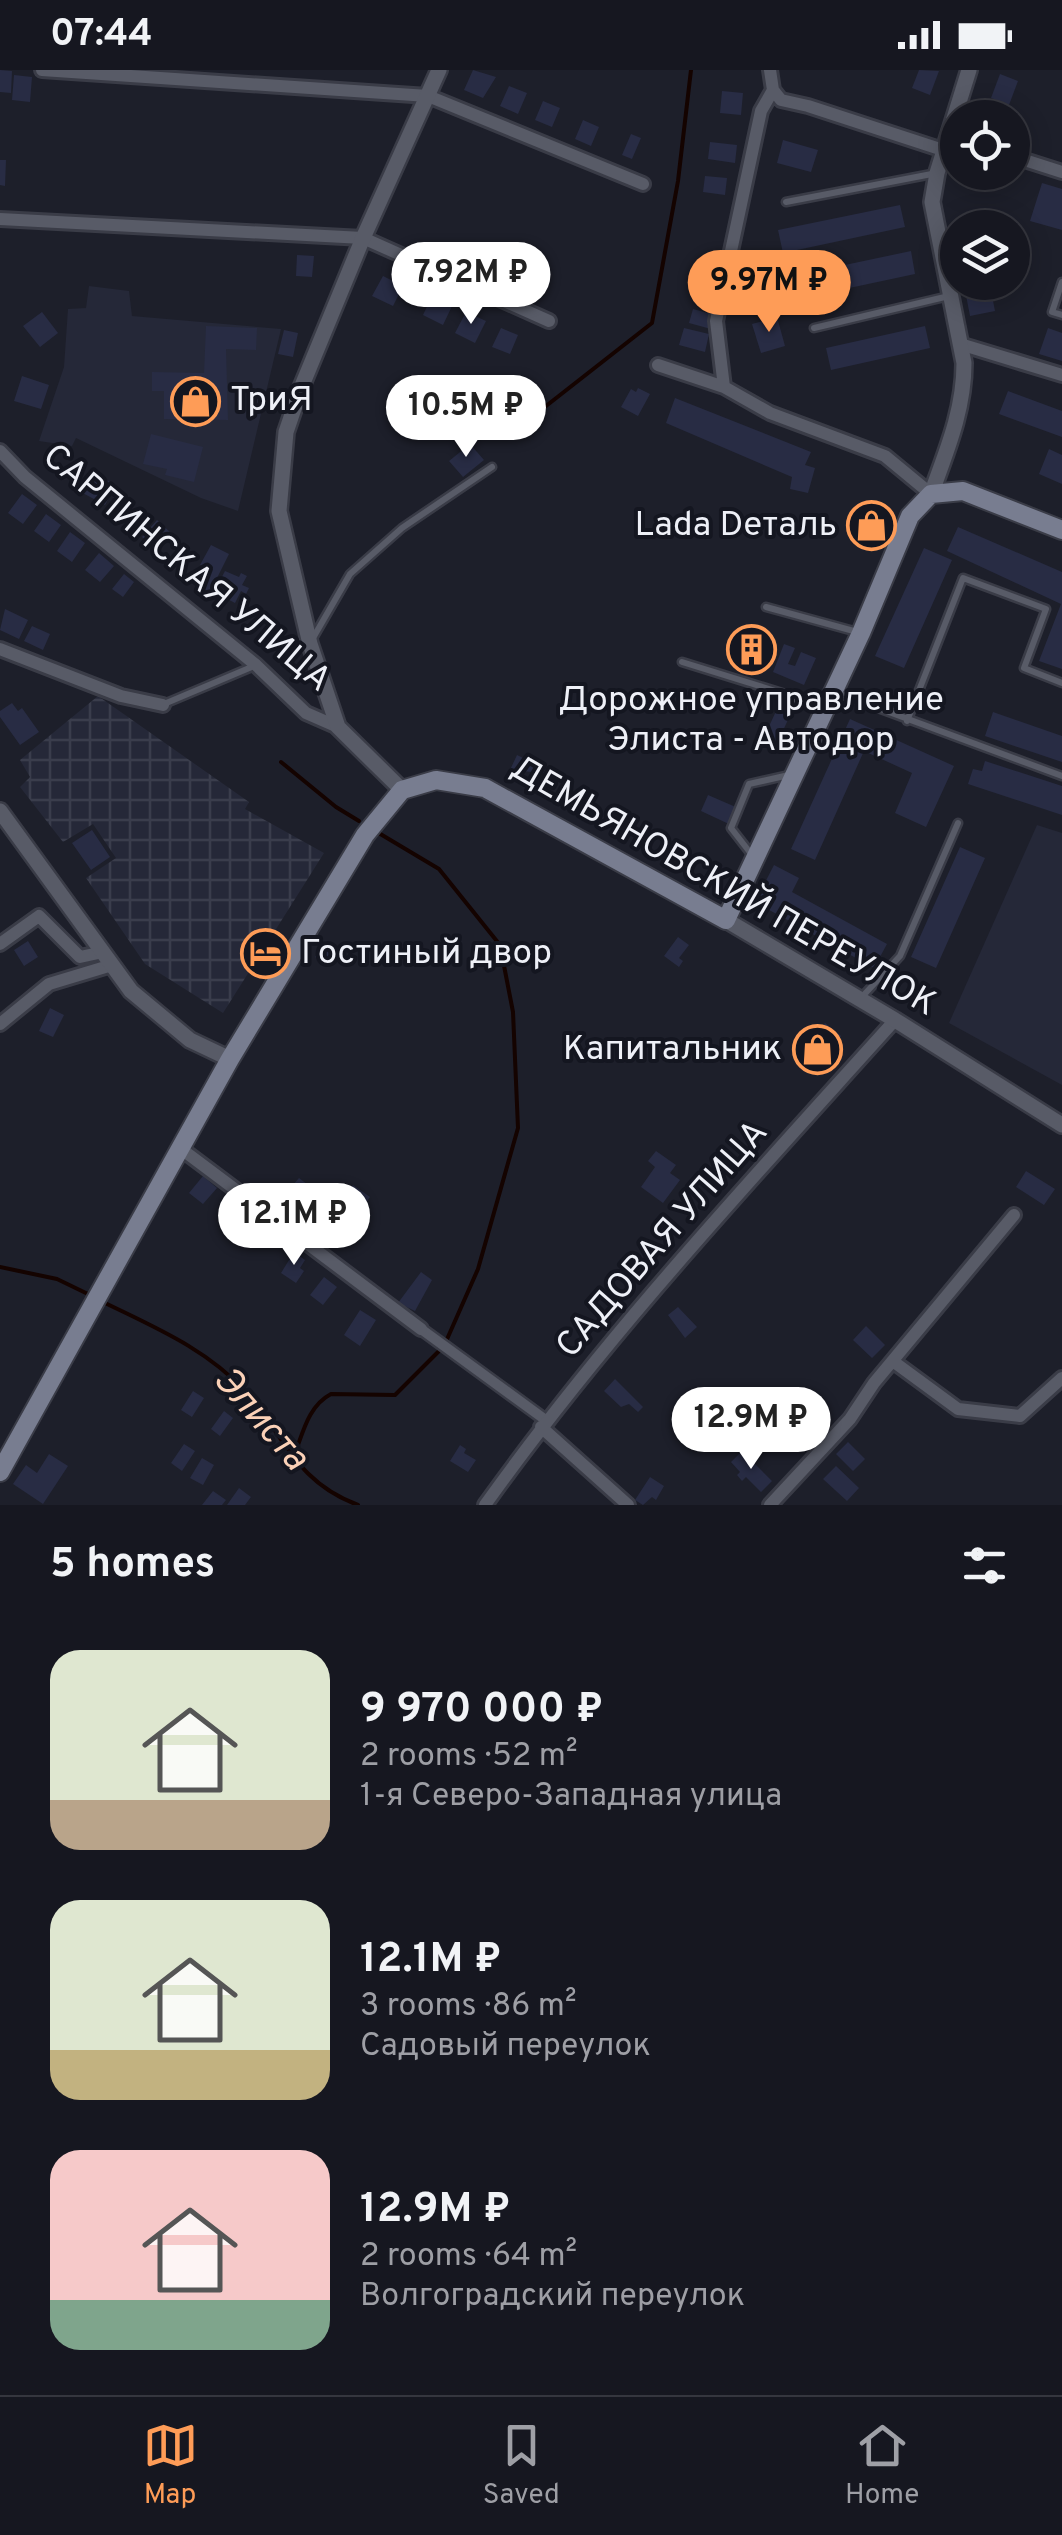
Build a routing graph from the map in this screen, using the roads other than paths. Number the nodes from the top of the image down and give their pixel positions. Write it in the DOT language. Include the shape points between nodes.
graph roads {
  1 [pos="42,70"];
  2 [pos="439,70"];
  3 [pos="770,70"];
  4 [pos="969,70"];
  5 [pos="774,90"];
  6 [pos="428,96"];
  7 [pos="962,100"];
  8 [pos="940,139"];
  9 [pos="1030,162"];
  10 [pos="940,168"];
  11 [pos="1062,172"];
  12 [pos="938,173"];
  13 [pos="643,184"];
  14 [pos="786,202"];
  15 [pos="0,219"];
  16 [pos="940,235"];
  17 [pos="364,238"];
  18 [pos="1062,282"];
  19 [pos="940,289"];
  20 [pos="954,300"];
  21 [pos="1062,315"];
  22 [pos="550,321"];
  23 [pos="814,328"];
  24 [pos="960,344"];
  25 [pos="658,365"];
  26 [pos="1062,375"];
  27 [pos="724,386"];
  28 [pos="0,451"];
  29 [pos="492,467"];
  30 [pos="931,494"];
  31 [pos="1062,530"];
  32 [pos="766,606"];
  33 [pos="861,633"];
  34 [pos="310,644"];
  35 [pos="0,649"];
  36 [pos="682,662"];
  37 [pos="256,666"];
  38 [pos="1062,683"];
  39 [pos="834,691"];
  40 [pos="163,705"];
  41 [pos="824,712"];
  42 [pos="906,721"];
  43 [pos="338,727"];
  44 [pos="795,774"];
  45 [pos="1062,776"];
  46 [pos="402,790"];
  47 [pos="0,811"];
  48 [pos="958,823"];
  49 [pos="755,859"];
  50 [pos="726,920"];
  51 [pos="0,944"];
  52 [pos="108,958"];
  53 [pos="859,1000"];
  54 [pos="895,1020"];
  55 [pos="0,1024"];
  56 [pos="230,1059"];
  57 [pos="1062,1126"];
  58 [pos="180,1148"];
  59 [pos="1014,1215"];
  60 [pos="421,1329"];
  61 [pos="894,1362"];
  62 [pos="1062,1378"];
  63 [pos="544,1424"];
  64 [pos="0,1472"];
  65 [pos="485,1505"];
  66 [pos="628,1505"];
  67 [pos="770,1505"];
  1 -- 6 [label="street"];
  2 -- 6 [label="street"];
  3 -- 5 [label="street"];
  4 -- 7 [label="street"];
  5 -- 8 [label="street" via="782,100"];
  5 -- 27 [label="street" via="761,111 716,322"];
  6 -- 13 [label="street"];
  6 -- 17 [label="street"];
  9 -- 11 [label="street"];
  10 -- 12 [label="street"];
  12 -- 14 [label="lane"];
  12 -- 16 [label="street" via="932,202"];
  15 -- 17 [label="street"];
  17 -- 22 [label="street"];
  17 -- 34 [label="street" via="286,432 279,510"];
  18 -- 21 [label="lane" via="1052,312"];
  19 -- 23 [label="lane"];
  20 -- 24 [label="street"];
  24 -- 26 [label="street"];
  24 -- 30 [label="street" via="962,408"];
  25 -- 27 [label="street"];
  27 -- 30 [label="street" via="770,413 885,456"];
  28 -- 37 [label="street, САРПИНСКАЯ УЛИЦА"];
  29 -- 34 [label="lane" via="402,528 350,574"];
  30 -- 31 [label="main road" via="964,491"];
  30 -- 33 [label="main road" via="910,516"];
  32 -- 33 [label="lane"];
  33 -- 39 [label="main road"];
  34 -- 43 [label="street"];
  35 -- 40 [label="street" via="121,696"];
  36 -- 41 [label="lane"];
  37 -- 40 [label="lane"];
  37 -- 43 [label="street, САРПИНСКАЯ УЛИЦА" via="306,713"];
  38 -- 42 [label="lane" via="1024,668 1046,609 963,578"];
  39 -- 41 [label="main road"];
  39 -- 42 [label="lane"];
  41 -- 44 [label="main road"];
  42 -- 45 [label="lane"];
  43 -- 46 [label="street"];
  44 -- 49 [label="main road"];
  44 -- 49 [label="lane" via="750,784 731,828"];
  46 -- 50 [label="main road, ДЕМЬЯНОВСКИЙ ПЕРЕУЛОК" via="436,780 485,788"];
  46 -- 56 [label="main road" via="365,835"];
  47 -- 52 [label="street"];
  48 -- 53 [label="lane" via="900,956"];
  49 -- 50 [label="main road"];
  50 -- 53 [label="street, ДЕМЬЯНОВСКИЙ ПЕРЕУЛОК"];
  51 -- 52 [label="street" via="39,916 80,957"];
  52 -- 55 [label="street" via="49,984"];
  52 -- 56 [label="street" via="130,991 190,1040"];
  53 -- 54 [label="street, ДЕМЬЯНОВСКИЙ ПЕРЕУЛОК"];
  54 -- 57 [label="street, ДЕМЬЯНОВСКИЙ ПЕРЕУЛОК"];
  54 -- 63 [label="street, САДОВАЯ УЛИЦА"];
  56 -- 58 [label="main road"];
  58 -- 60 [label="street"];
  58 -- 64 [label="main road"];
  59 -- 61 [label="street"];
  60 -- 63 [label="street"];
  61 -- 62 [label="street" via="958,1409 1020,1416"];
  61 -- 67 [label="street"];
  63 -- 65 [label="street, САДОВАЯ УЛИЦА"];
  63 -- 66 [label="street"];
}
